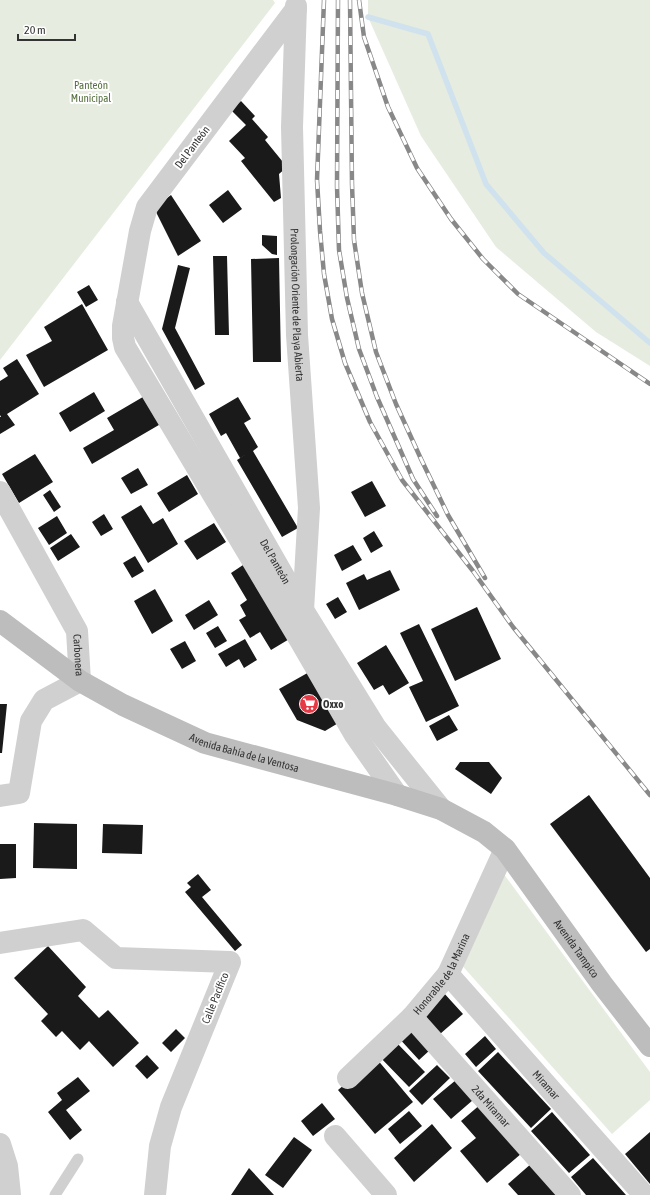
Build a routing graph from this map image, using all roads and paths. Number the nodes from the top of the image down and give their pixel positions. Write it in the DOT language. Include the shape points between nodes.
graph roads {
  1 [pos="294,3"];
  2 [pos="128,302"];
  3 [pos="0,492"];
  4 [pos="303,610"];
  5 [pos="0,621"];
  6 [pos="80,681"];
  7 [pos="0,796"];
  8 [pos="397,796"];
  9 [pos="441,809"];
  10 [pos="505,849"];
  11 [pos="0,943"];
  12 [pos="448,974"];
  13 [pos="412,1017"];
  14 [pos="650,1046"];
  15 [pos="348,1078"];
  16 [pos="335,1136"];
  17 [pos="0,1144"];
  18 [pos="78,1159"];
  19 [pos="10,1195"];
  20 [pos="55,1195"];
  21 [pos="155,1195"];
  22 [pos="386,1195"];
  23 [pos="570,1195"];
  24 [pos="644,1195"];
  1 -- 2 [label="street, Del Panteón" via="148,207 140,231"];
  1 -- 4 [label="street, Prolongación Oriente de Playa Abierta" via="292,127 296,335 309,508"];
  2 -- 4 [label="street, Del Panteón"];
  2 -- 8 [label="street, Del Panteón" via="123,326 125,346 355,734"];
  3 -- 6 [label="street, Carbonera" via="77,630"];
  4 -- 9 [label="street, Del Panteón" via="376,728"];
  5 -- 6 [label="main road, Avenida Bahía de la Ventosa"];
  6 -- 7 [label="street, Carbonera" via="44,700 31,721 19,793"];
  6 -- 8 [label="main road, Avenida Bahía de la Ventosa" via="123,706 205,743"];
  8 -- 9 [label="main road, Avenida Bahía de la Ventosa"];
  9 -- 10 [label="main road, Avenida Bahía de la Ventosa" via="484,832"];
  10 -- 12 [label="street, Honorable de la Marina"];
  10 -- 14 [label="main road, Avenida Tampico"];
  11 -- 21 [label="street, Calle Pacífico" via="84,930 116,958 230,962 171,1107 160,1146"];
  12 -- 13 [label="street, Honorable de la Marina"];
  12 -- 24 [label="street, Miramar"];
  13 -- 15 [label="street, Honorable de la Marina"];
  13 -- 23 [label="street, 2da Miramar"];
  16 -- 22 [label="street"];
  17 -- 19 [label="street" via="7,1166"];
  18 -- 20 [label="lane"];
}
